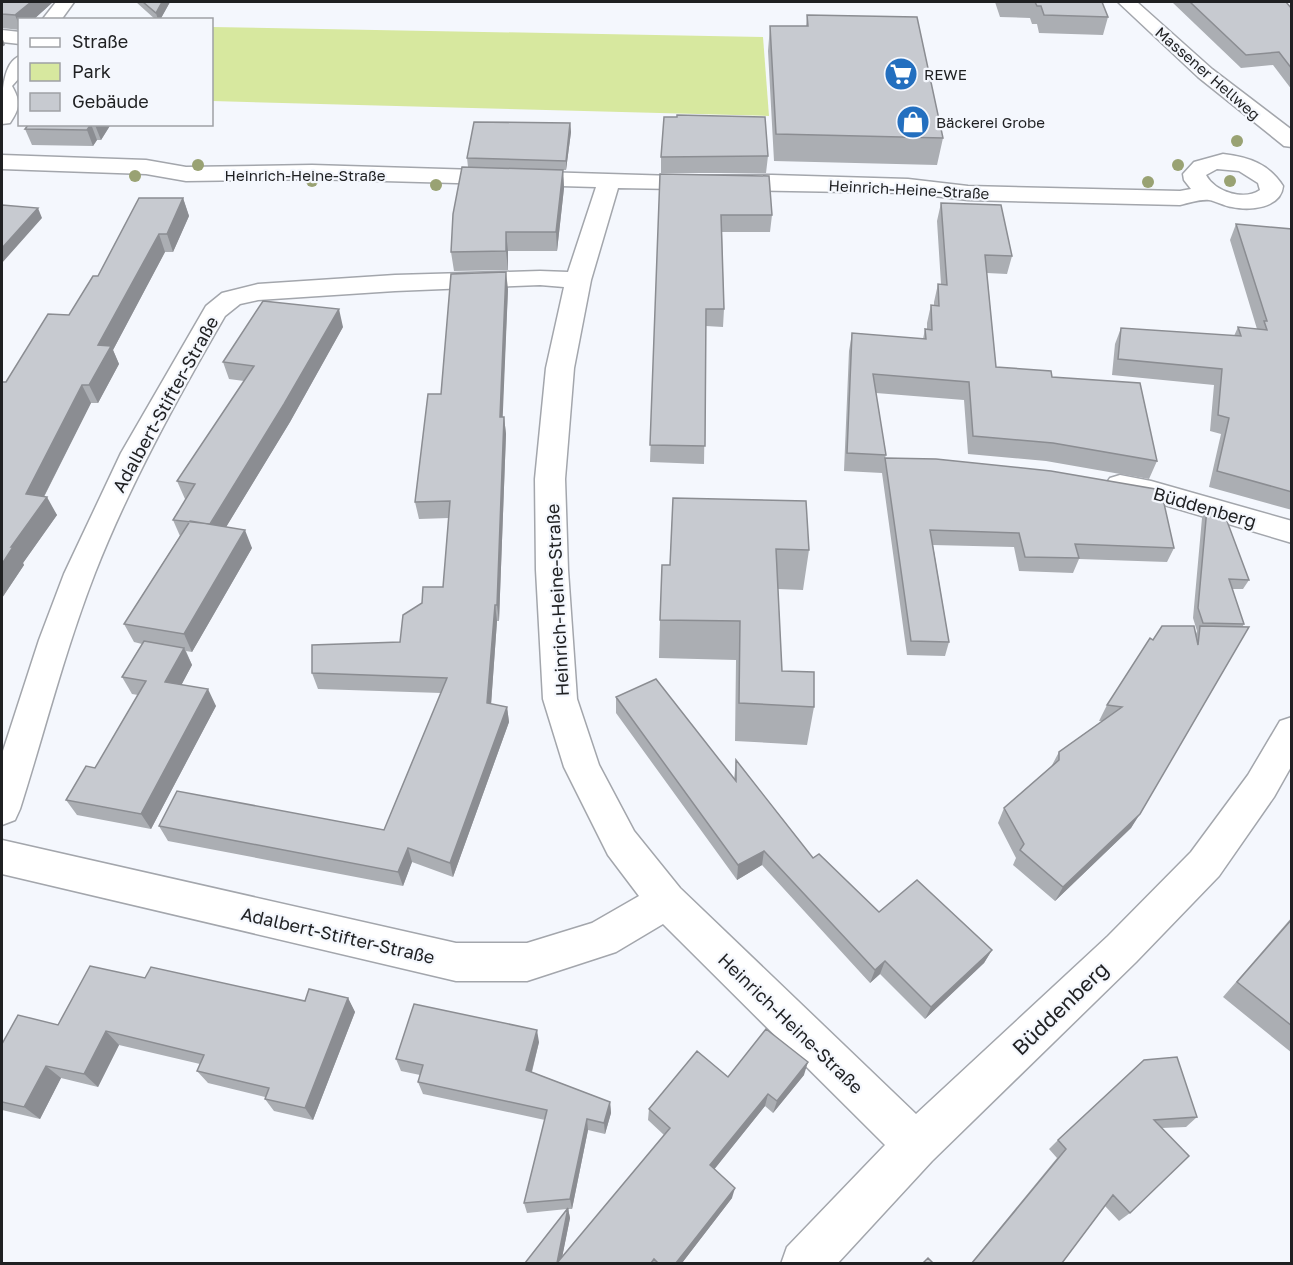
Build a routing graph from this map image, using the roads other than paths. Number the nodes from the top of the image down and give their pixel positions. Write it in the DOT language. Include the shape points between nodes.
graph roads {
  1 [pos="65,2"];
  2 [pos="1127,2"];
  3 [pos="53,18"];
  4 [pos="2,36"];
  5 [pos="18,38"];
  6 [pos="18,65"];
  7 [pos="2,118"];
  8 [pos="1292,141"];
  9 [pos="2,162"];
  10 [pos="609,181"];
  11 [pos="1209,193"];
  12 [pos="578,280"];
  13 [pos="1089,479"];
  14 [pos="1292,532"];
  15 [pos="1292,731"];
  16 [pos="2,809"];
  17 [pos="2,857"];
  18 [pos="666,901"];
  19 [pos="916,1145"];
  20 [pos="804,1263"];
  1 -- 3 [label="street"];
  2 -- 8 [label="street, Massener Hellweg" via="1205,73"];
  4 -- 5 [label="street"];
  6 -- 7 [label="street" via="2,86 12,104"];
  9 -- 10 [label="street, Heinrich-Heine-Straße" via="146,167 186,174 312,172"];
  10 -- 11 [label="street, Heinrich-Heine-Straße" via="908,186 968,193 1131,198 1180,198"];
  10 -- 12 [label="street, Heinrich-Heine-Straße"];
  12 -- 16 [label="street, Adalbert-Stifter-Straße" via="417,282 258,292 231,298 215,312 133,456 92,543"];
  12 -- 18 [label="street, Heinrich-Heine-Straße" via="560,368 550,479 560,699 591,786 621,843"];
  13 -- 14 [label="street, Büddenberg" via="1151,491"];
  15 -- 19 [label="street, Büddenberg" via="1261,786 1205,864 1122,949"];
  17 -- 18 [label="street, Adalbert-Stifter-Straße" via="456,962 527,962 602,939"];
  18 -- 19 [label="street, Heinrich-Heine-Straße"];
  19 -- 20 [label="street, Büddenberg"];
}
